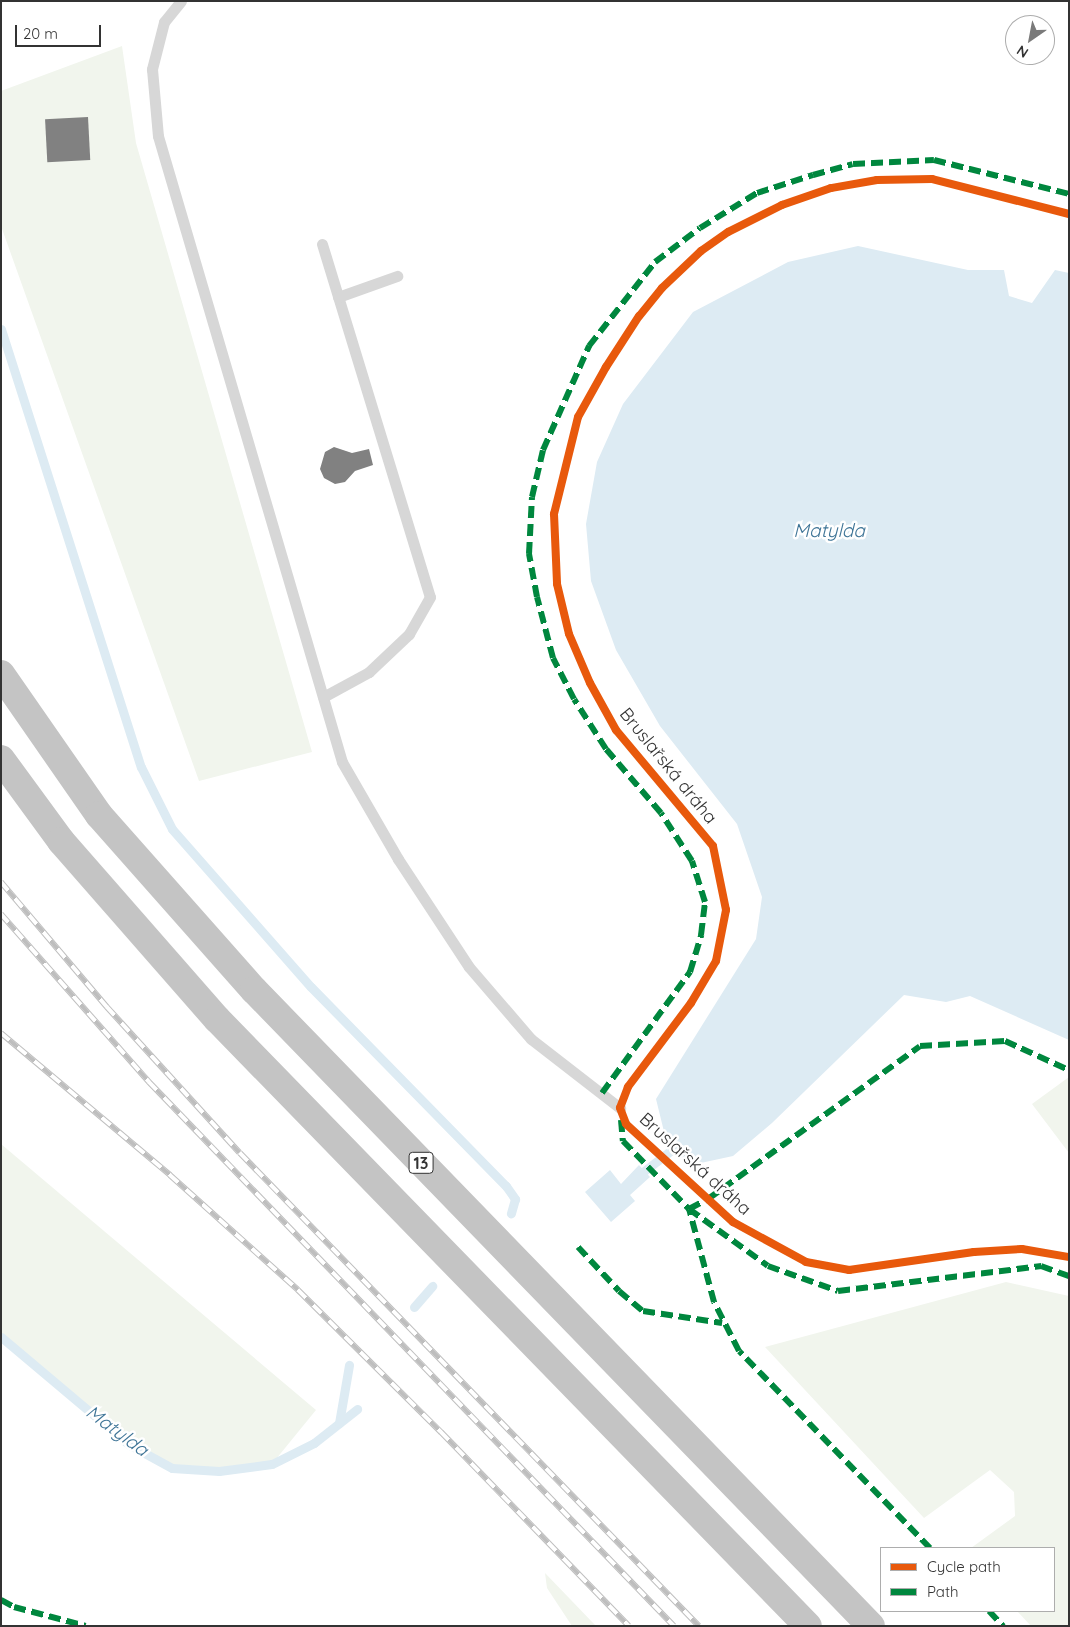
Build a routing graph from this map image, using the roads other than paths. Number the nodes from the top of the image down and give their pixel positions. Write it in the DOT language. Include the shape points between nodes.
graph roads {
  1 [pos="181,1"];
  2 [pos="322,244"];
  3 [pos="397,276"];
  4 [pos="338,297"];
  5 [pos="1,674"];
  6 [pos="323,697"];
  7 [pos="1,759"];
  8 [pos="620,1108"];
  9 [pos="808,1626"];
  10 [pos="871,1626"];
  1 -- 6 [label="lane" via="164,22 152,69 158,136"];
  2 -- 4 [label="lane"];
  3 -- 4 [label="lane"];
  4 -- 6 [label="lane" via="430,597 409,634 369,672"];
  5 -- 10 [label="highway, 13" via="98,815 254,990"];
  6 -- 8 [label="lane" via="342,762 398,860 469,967 531,1039"];
  7 -- 9 [label="highway" via="61,841 217,1019"];
}
